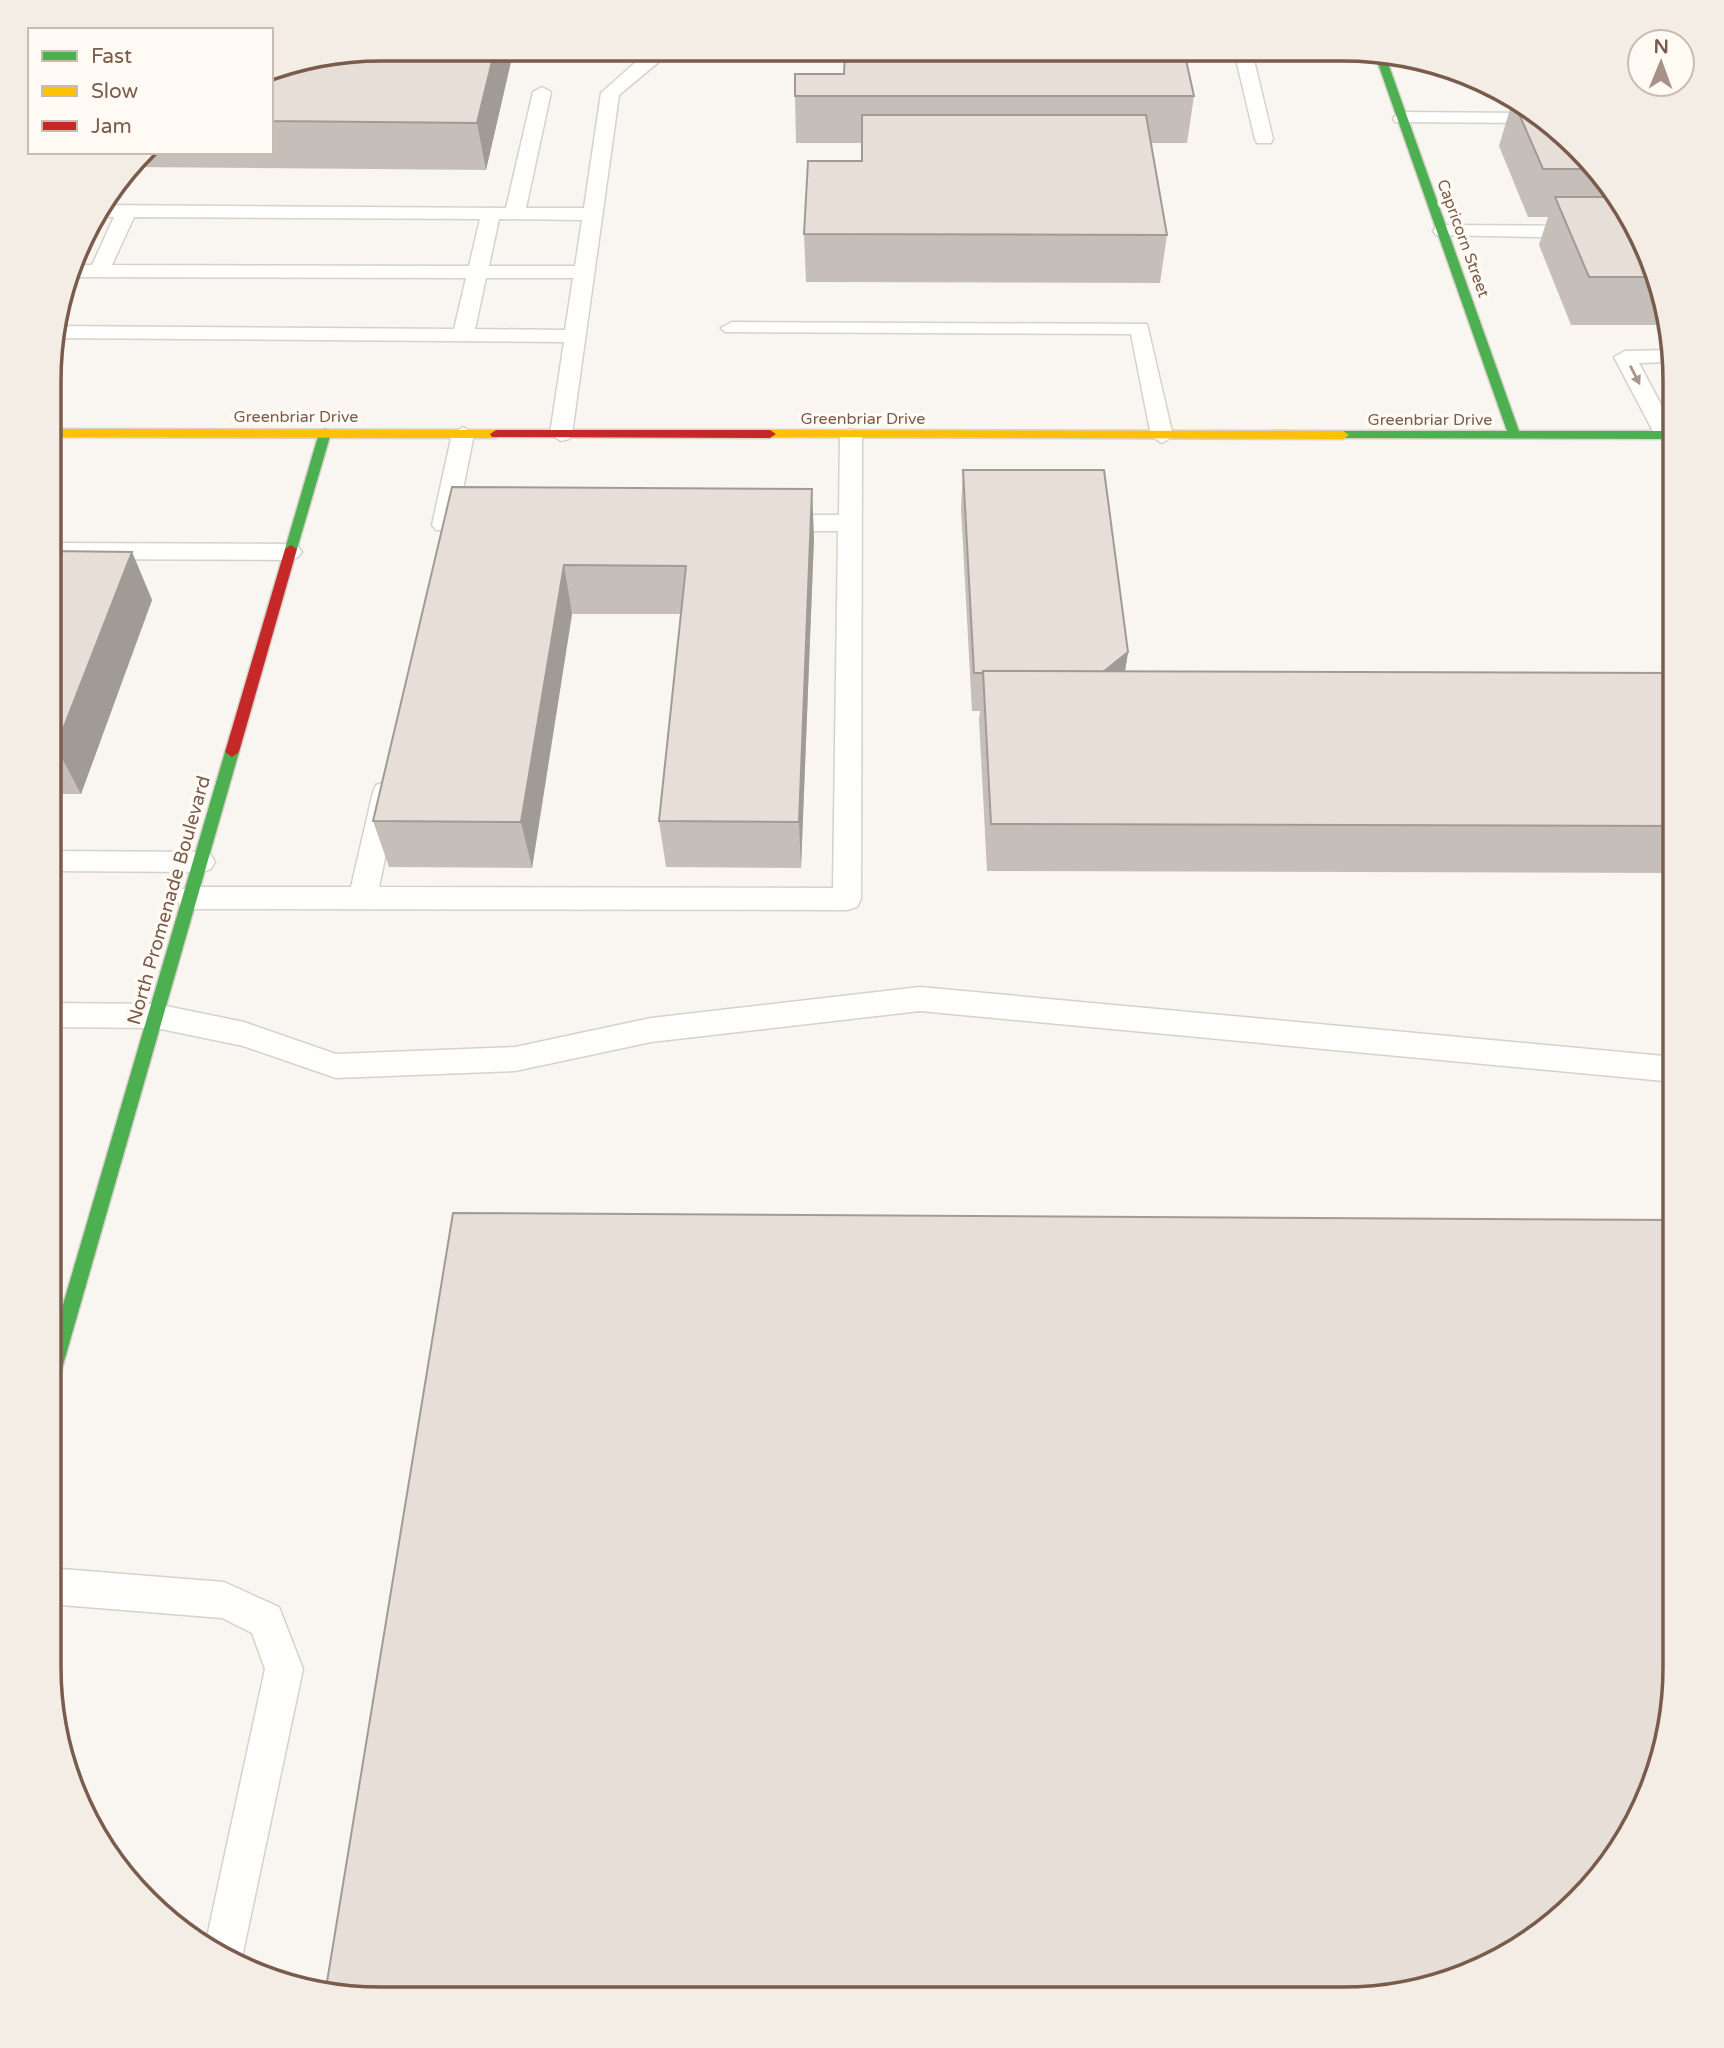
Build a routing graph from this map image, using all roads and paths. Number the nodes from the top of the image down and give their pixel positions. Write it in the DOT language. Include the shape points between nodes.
graph roads {
  1 [pos="650,61"];
  2 [pos="1245,61"];
  3 [pos="1383,64"];
  4 [pos="542,92"];
  5 [pos="1402,118"];
  6 [pos="1526,119"];
  7 [pos="1264,139"];
  8 [pos="110,211"];
  9 [pos="127,211"];
  10 [pos="491,213"];
  11 [pos="515,213"];
  12 [pos="592,214"];
  13 [pos="1443,232"];
  14 [pos="1595,232"];
  15 [pos="81,271"];
  16 [pos="99,271"];
  17 [pos="478,272"];
  18 [pos="584,272"];
  19 [pos="732,328"];
  20 [pos="65,332"];
  21 [pos="463,335"];
  22 [pos="575,336"];
  23 [pos="1662,356"];
  24 [pos="1663,423"];
  25 [pos="61,433"];
  26 [pos="325,433"];
  27 [pos="463,434"];
  28 [pos="561,434"];
  29 [pos="1663,435"];
  30 [pos="851,436"];
  31 [pos="1162,436"];
  32 [pos="1516,436"];
  33 [pos="444,523"];
  34 [pos="472,523"];
  35 [pos="752,523"];
  36 [pos="850,523"];
  37 [pos="438,550"];
  38 [pos="61,551"];
  39 [pos="290,552"];
  40 [pos="392,764"];
  41 [pos="61,861"];
  42 [pos="201,862"];
  43 [pos="190,898"];
  44 [pos="363,898"];
  45 [pos="61,1015"];
  46 [pos="156,1016"];
  47 [pos="1663,1069"];
  48 [pos="61,1340"];
  49 [pos="61,1587"];
  50 [pos="225,1946"];
  1 -- 12 [label="lane" via="610,93"];
  2 -- 7 [label="lane"];
  3 -- 5 [label="street, Capricorn Street"];
  4 -- 11 [label="lane"];
  5 -- 6 [label="lane"];
  5 -- 13 [label="street, Capricorn Street"];
  8 -- 9 [label="lane"];
  9 -- 10 [label="lane"];
  9 -- 16 [label="lane"];
  10 -- 11 [label="lane"];
  10 -- 17 [label="lane"];
  11 -- 12 [label="lane"];
  12 -- 18 [label="lane"];
  13 -- 14 [label="lane"];
  13 -- 32 [label="street, Capricorn Street"];
  15 -- 16 [label="lane"];
  16 -- 17 [label="lane"];
  17 -- 18 [label="lane"];
  17 -- 21 [label="lane"];
  18 -- 22 [label="lane"];
  19 -- 31 [label="lane" via="1140,328"];
  20 -- 21 [label="lane"];
  21 -- 22 [label="lane"];
  22 -- 28 [label="lane"];
  23 -- 24 [label="lane, one-way" via="1625,357"];
  25 -- 26 [label="street, Greenbriar Drive"];
  26 -- 27 [label="street, Greenbriar Drive"];
  26 -- 39 [label="street, North Promenade Boulevard"];
  27 -- 28 [label="street, Greenbriar Drive"];
  27 -- 33 [label="lane"];
  28 -- 30 [label="street, Greenbriar Drive"];
  29 -- 32 [label="street, Greenbriar Drive"];
  30 -- 31 [label="street, Greenbriar Drive"];
  30 -- 36 [label="lane"];
  31 -- 32 [label="street, Greenbriar Drive"];
  33 -- 34 [label="lane"];
  33 -- 37 [label="lane"];
  35 -- 36 [label="lane"];
  36 -- 44 [label="lane" via="847,900"];
  38 -- 39 [label="lane"];
  39 -- 42 [label="street, North Promenade Boulevard"];
  40 -- 44 [label="lane"];
  41 -- 42 [label="lane"];
  42 -- 43 [label="street, North Promenade Boulevard"];
  43 -- 44 [label="lane"];
  43 -- 46 [label="street, North Promenade Boulevard"];
  45 -- 46 [label="lane"];
  46 -- 47 [label="lane" via="244,1034 336,1066 515,1059 651,1030 920,999"];
  46 -- 48 [label="street, North Promenade Boulevard"];
  49 -- 50 [label="lane" via="224,1600 266,1620 284,1669"];
}
